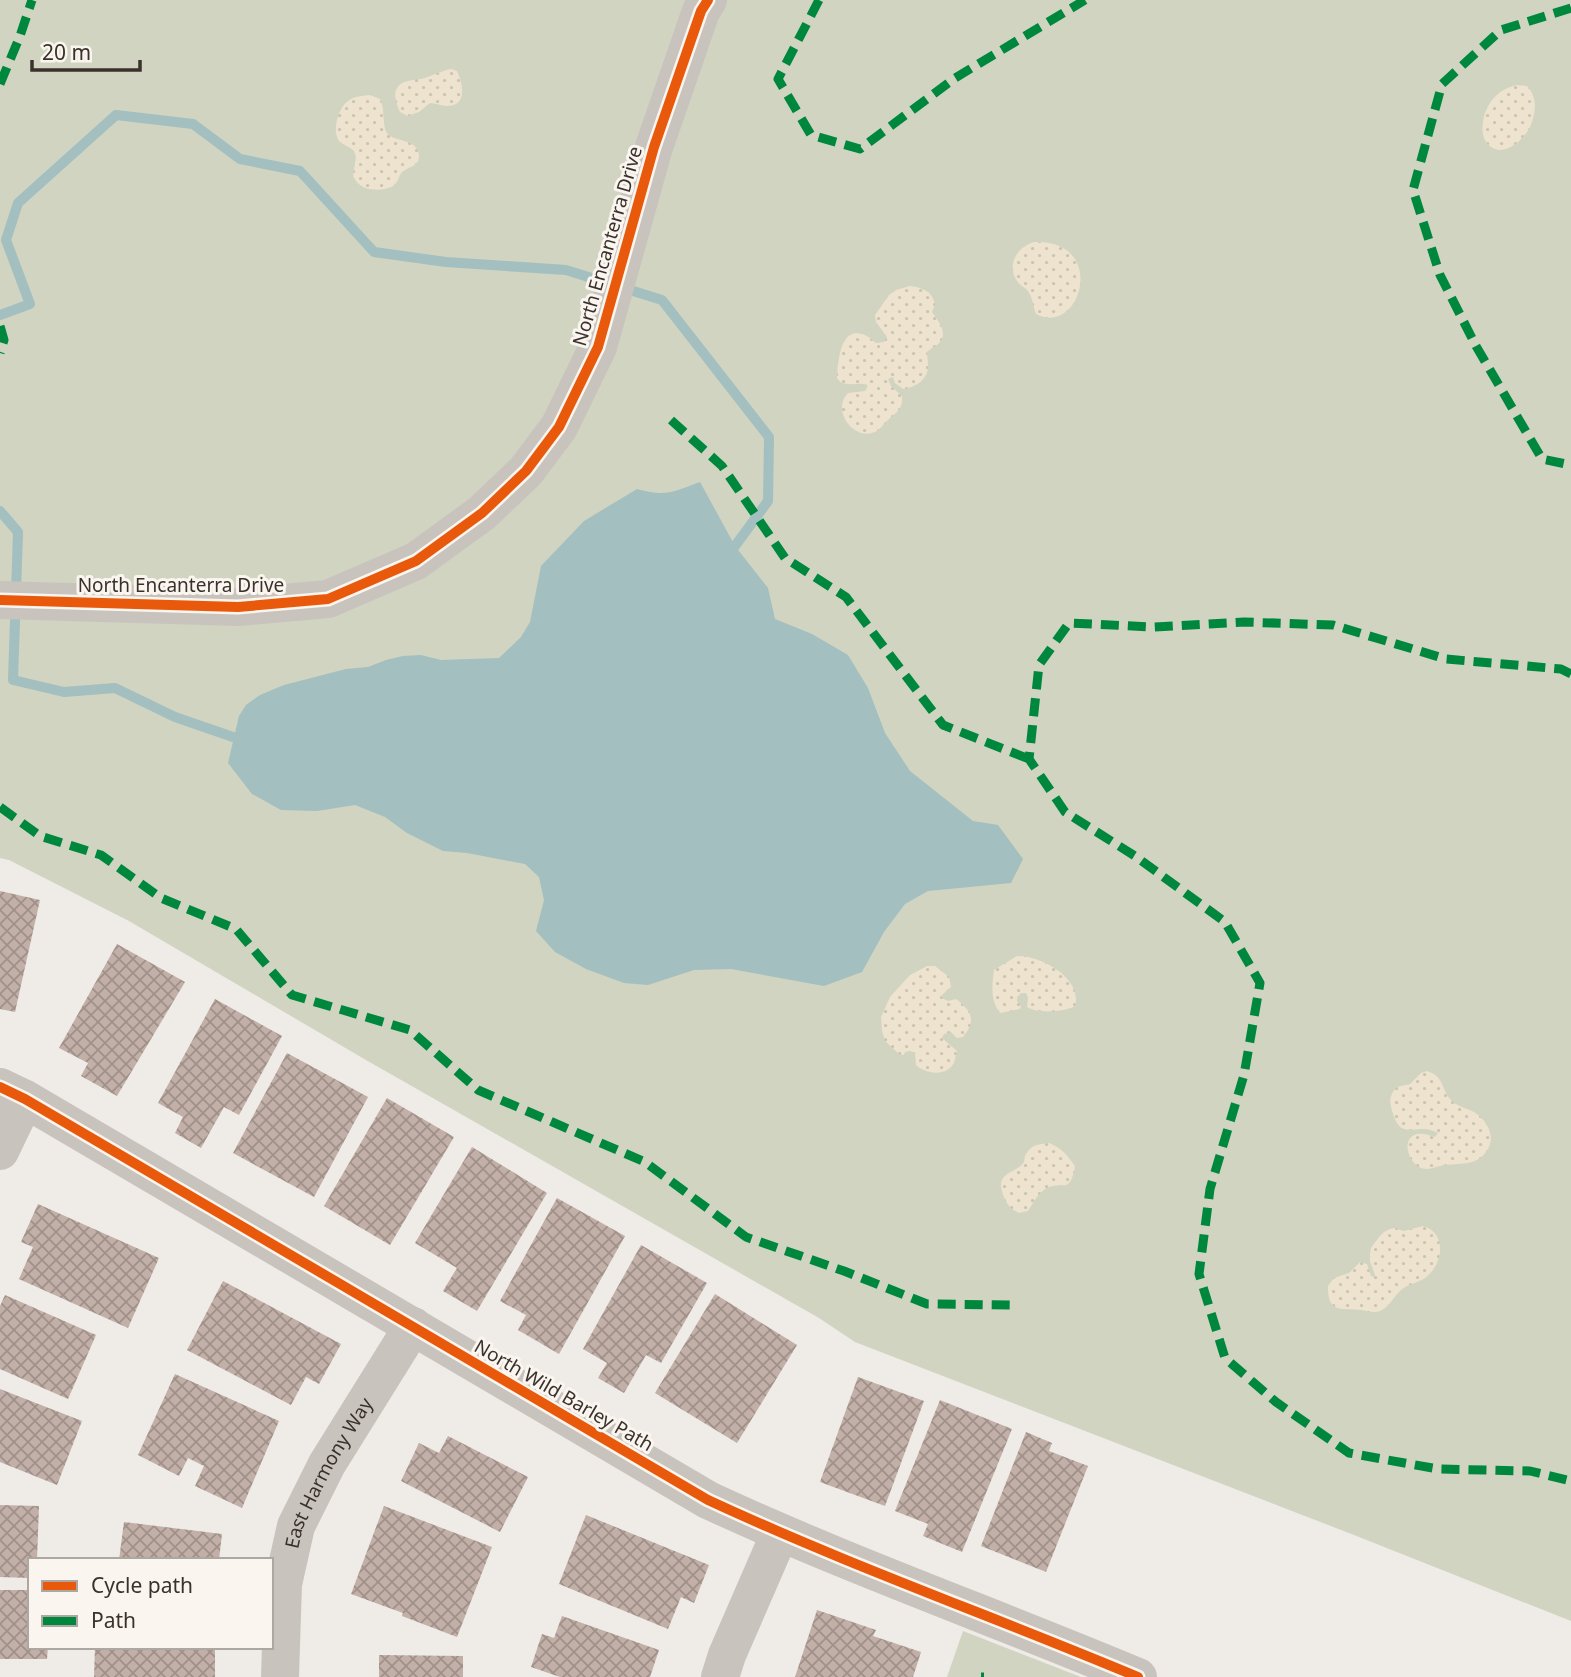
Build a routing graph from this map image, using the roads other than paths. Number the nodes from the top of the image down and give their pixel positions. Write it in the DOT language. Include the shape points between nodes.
graph roads {
  1 [pos="708,0"];
  2 [pos="0,600"];
  3 [pos="13,1093"];
  4 [pos="0,1151"];
  5 [pos="413,1326"];
  6 [pos="780,1533"];
  7 [pos="280,1677"];
  8 [pos="720,1677"];
  9 [pos="1138,1677"];
  1 -- 2 [label="street, North Encanterra Drive" via="654,146 598,347 559,427 526,471 482,513 416,561 328,599 238,607"];
  3 -- 4 [label="street"];
  3 -- 5 [label="street, North Wild Barley Path"];
  5 -- 6 [label="street, North Wild Barley Path" via="708,1500"];
  5 -- 7 [label="street, East Harmony Way" via="327,1464 296,1526 283,1584"];
  6 -- 8 [label="street"];
  6 -- 9 [label="street, North Wild Barley Path"];
}
